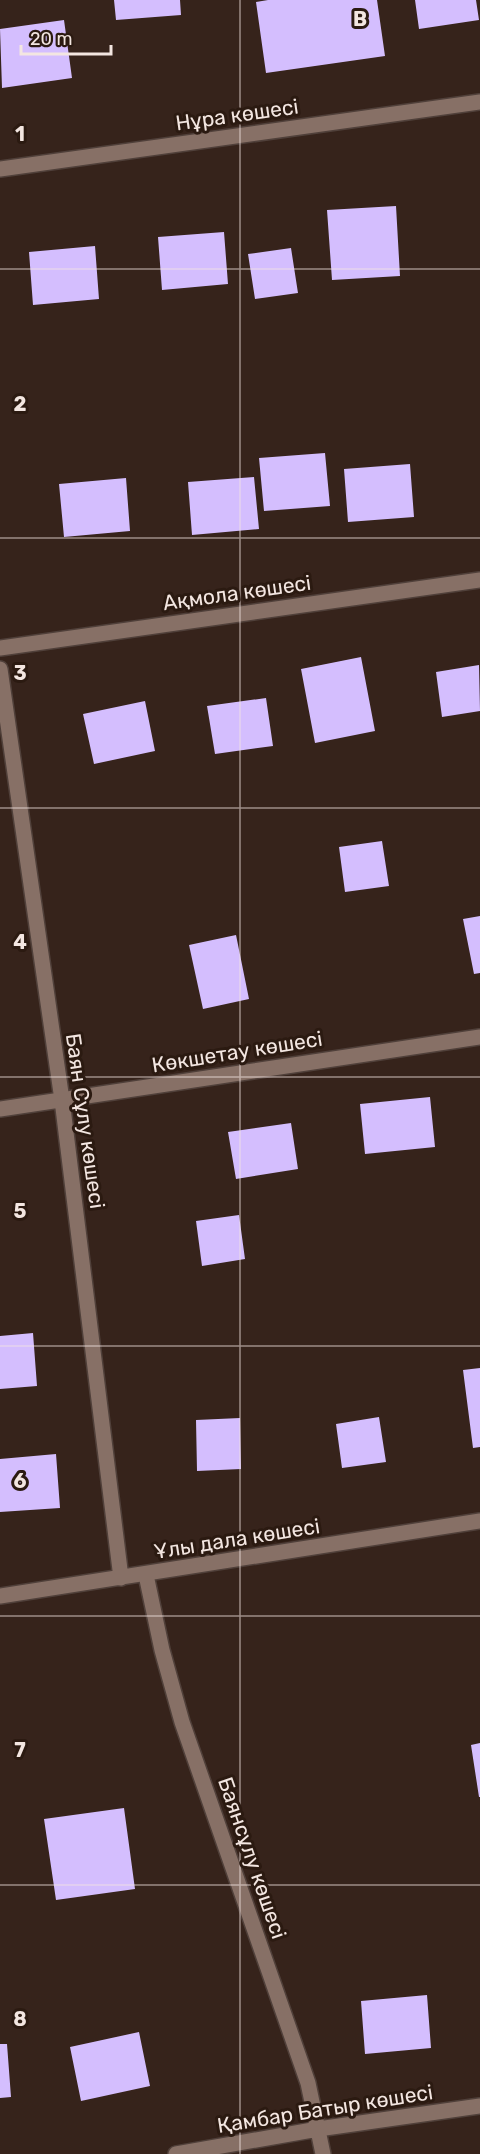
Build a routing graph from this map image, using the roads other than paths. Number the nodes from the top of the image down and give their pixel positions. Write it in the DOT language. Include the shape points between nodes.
graph roads {
  1 [pos="480,102"];
  2 [pos="0,169"];
  3 [pos="480,580"];
  4 [pos="0,648"];
  5 [pos="0,669"];
  6 [pos="480,1037"];
  7 [pos="62,1100"];
  8 [pos="0,1109"];
  9 [pos="480,1521"];
  10 [pos="146,1575"];
  11 [pos="121,1578"];
  12 [pos="0,1596"];
  13 [pos="480,2106"];
  14 [pos="318,2129"];
  15 [pos="176,2154"];
  16 [pos="323,2154"];
  1 -- 2 [label="street, Нұра көшесі"];
  3 -- 4 [label="street, Ақмола көшесі"];
  5 -- 7 [label="street, Баян Сұлу көшесі"];
  6 -- 7 [label="street, Көкшетау көшесі"];
  7 -- 8 [label="street, Көкшетау көшесі"];
  7 -- 11 [label="street, Баян Сұлу көшесі"];
  9 -- 10 [label="street, Ұлы дала көшесі"];
  10 -- 11 [label="street, Ұлы дала көшесі"];
  10 -- 14 [label="street, Баянсұлу көшесі" via="182,1722 308,2083"];
  11 -- 12 [label="street, Ұлы дала көшесі"];
  13 -- 14 [label="street, Қамбар Батыр көшесі"];
  14 -- 15 [label="street, Қамбар Батыр көшесі"];
  14 -- 16 [label="street, Баянсұлу көшесі"];
}
